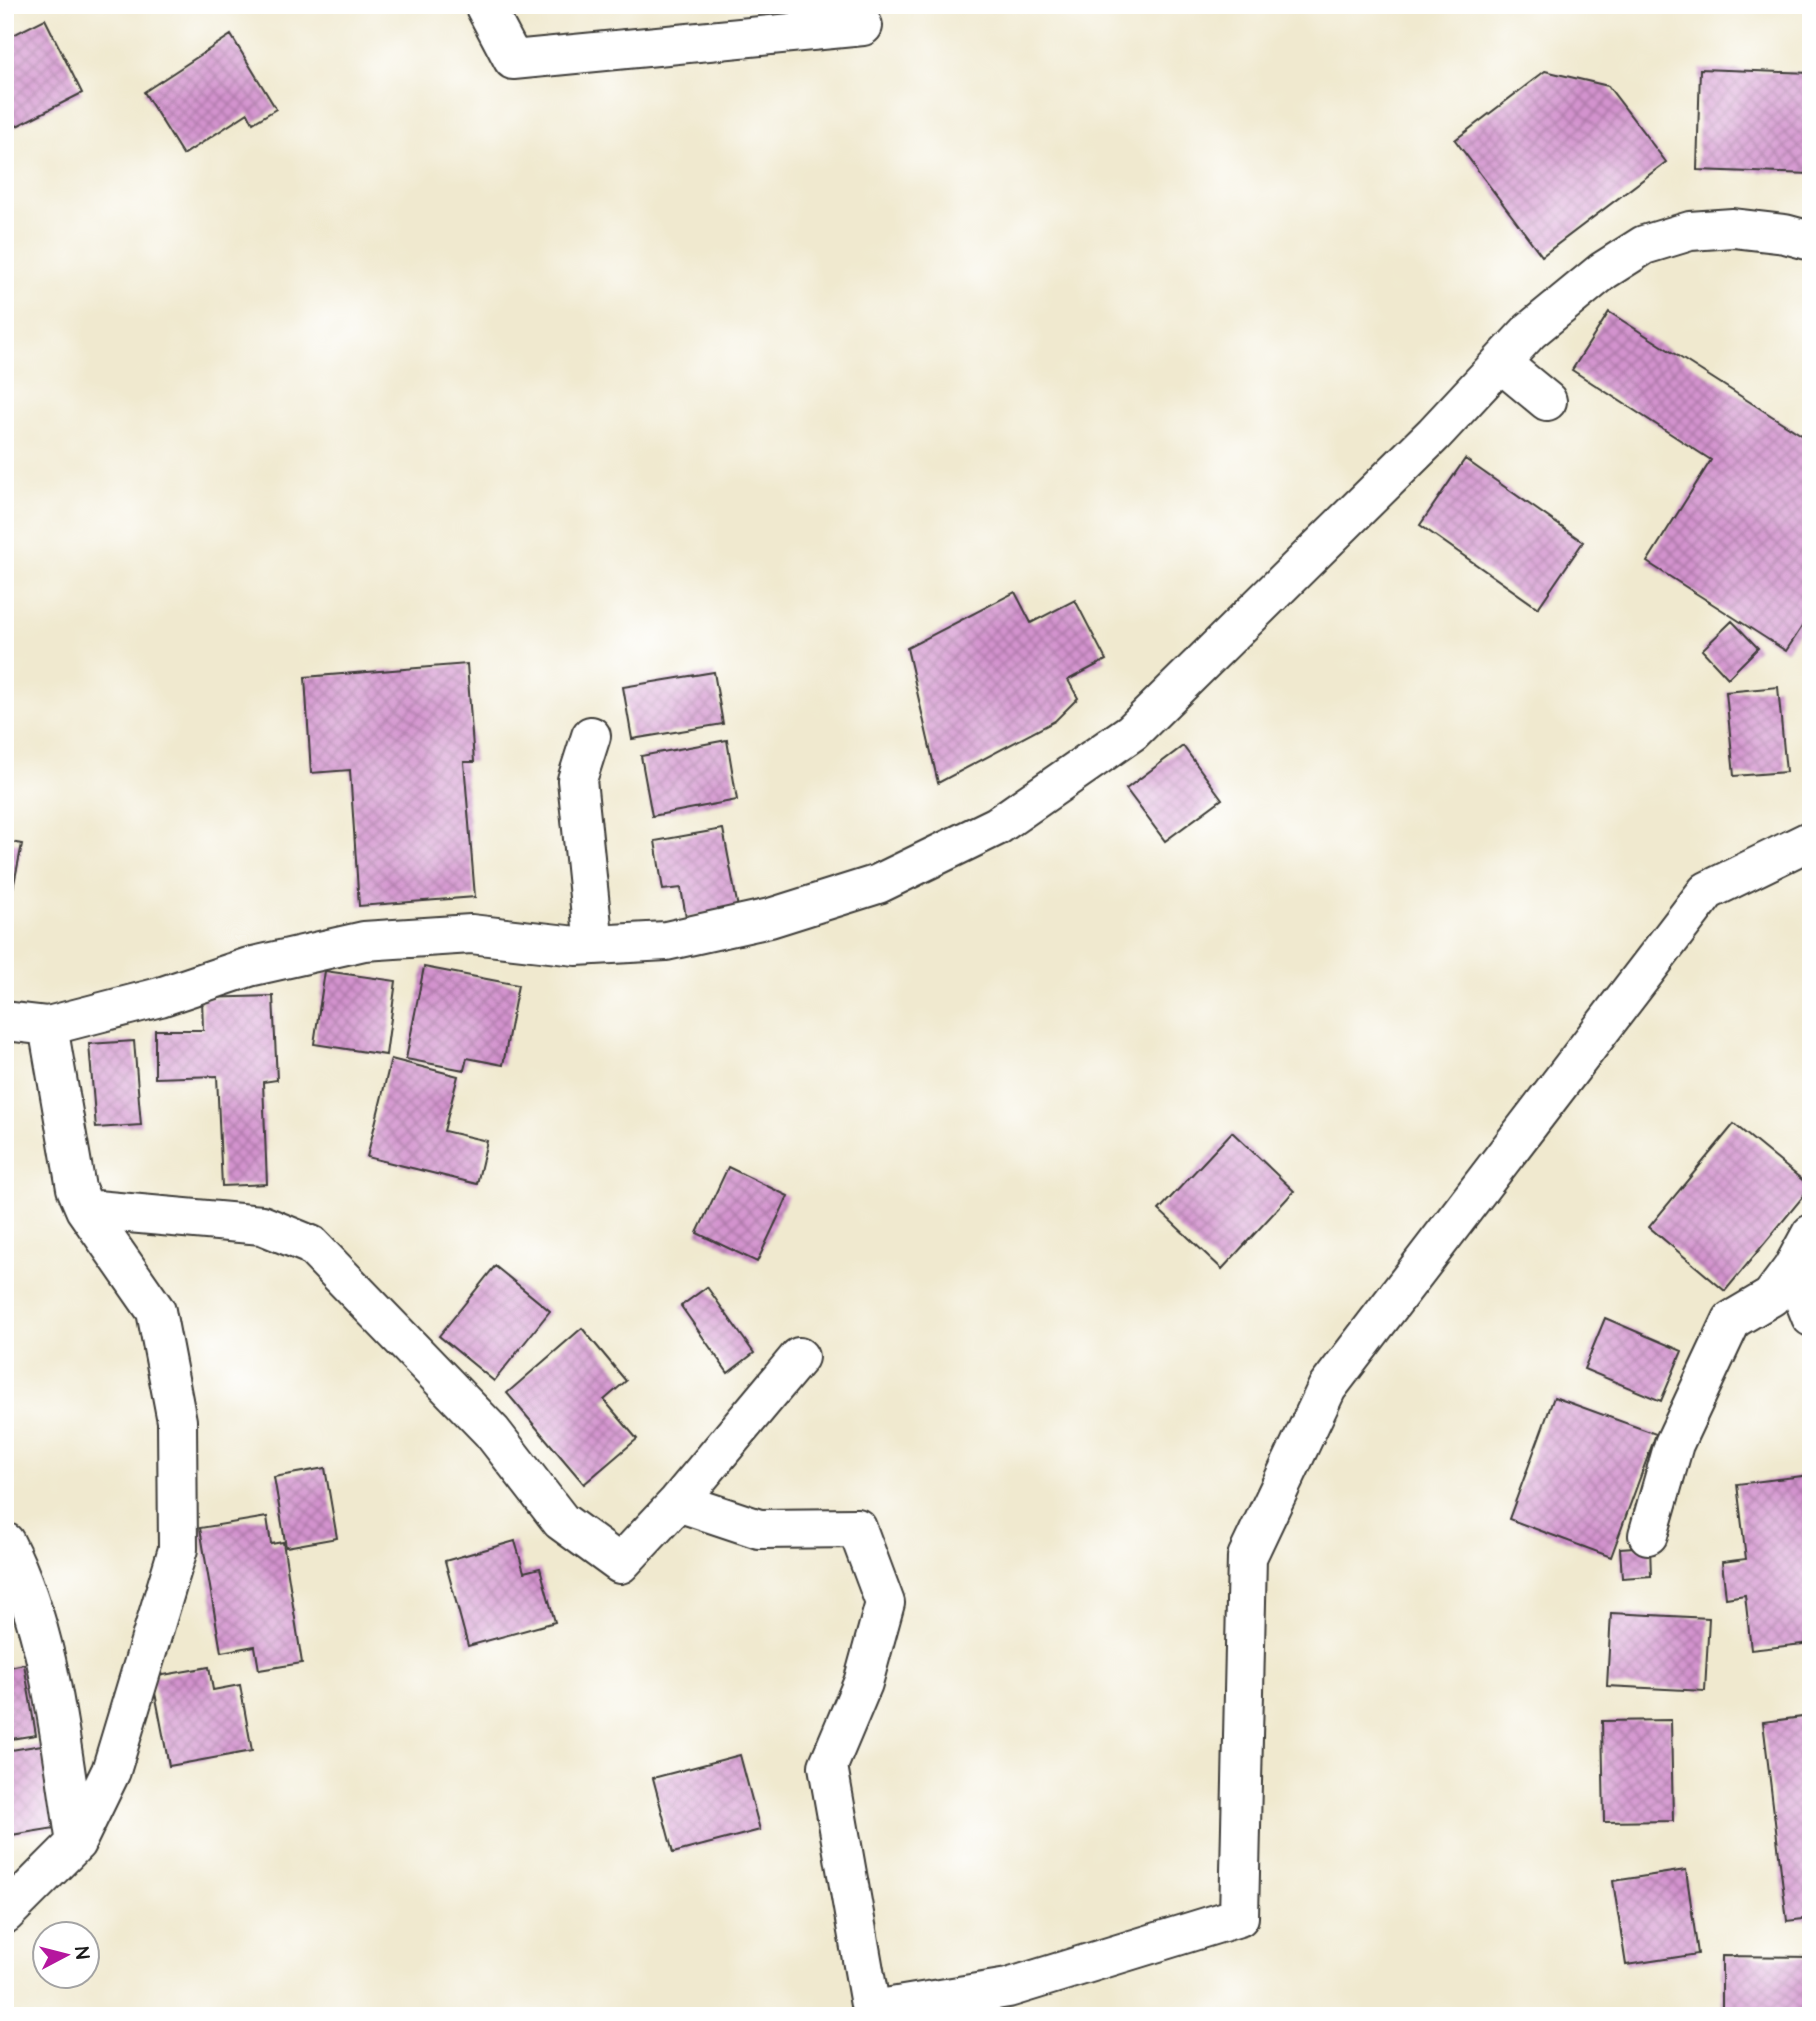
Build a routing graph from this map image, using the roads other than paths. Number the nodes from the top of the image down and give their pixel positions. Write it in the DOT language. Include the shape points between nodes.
graph roads {
  1 [pos="484,5"];
  2 [pos="863,26"];
  3 [pos="1811,241"];
  4 [pos="1501,363"];
  5 [pos="1547,401"];
  6 [pos="591,736"];
  7 [pos="1811,840"];
  8 [pos="594,945"];
  9 [pos="5,1021"];
  10 [pos="48,1026"];
  11 [pos="85,1209"];
  12 [pos="1811,1234"];
  13 [pos="1792,1269"];
  14 [pos="1811,1317"];
  15 [pos="799,1357"];
  16 [pos="678,1502"];
  17 [pos="1648,1535"];
  18 [pos="5,1542"];
  19 [pos="76,1843"];
  20 [pos="5,1914"];
  21 [pos="873,2013"];
  1 -- 2 [label="street" via="513,60"];
  3 -- 4 [label="street" via="1732,228 1690,231 1644,245 1530,331"];
  4 -- 5 [label="street"];
  4 -- 8 [label="street" via="1132,732 997,826 878,884 770,918 666,941"];
  6 -- 8 [label="street" via="578,780"];
  7 -- 21 [label="street" via="1707,891 1327,1388 1247,1557 1239,1917 1008,1987"];
  8 -- 10 [label="street" via="471,934 364,942 248,967 160,997"];
  9 -- 10 [label="street"];
  10 -- 11 [label="street" via="76,1188"];
  11 -- 16 [label="street" via="262,1226 311,1245 492,1432 561,1521 620,1564"];
  11 -- 19 [label="street" via="156,1311 177,1421 178,1549 111,1771"];
  12 -- 13 [label="street"];
  13 -- 14 [label="street"];
  13 -- 17 [label="street" via="1771,1297 1732,1320 1674,1444"];
  15 -- 16 [label="street"];
  16 -- 21 [label="street" via="759,1529 857,1528 885,1603 863,1682 828,1766"];
  18 -- 19 [label="street" via="21,1573 48,1667"];
  19 -- 20 [label="street"];
}
